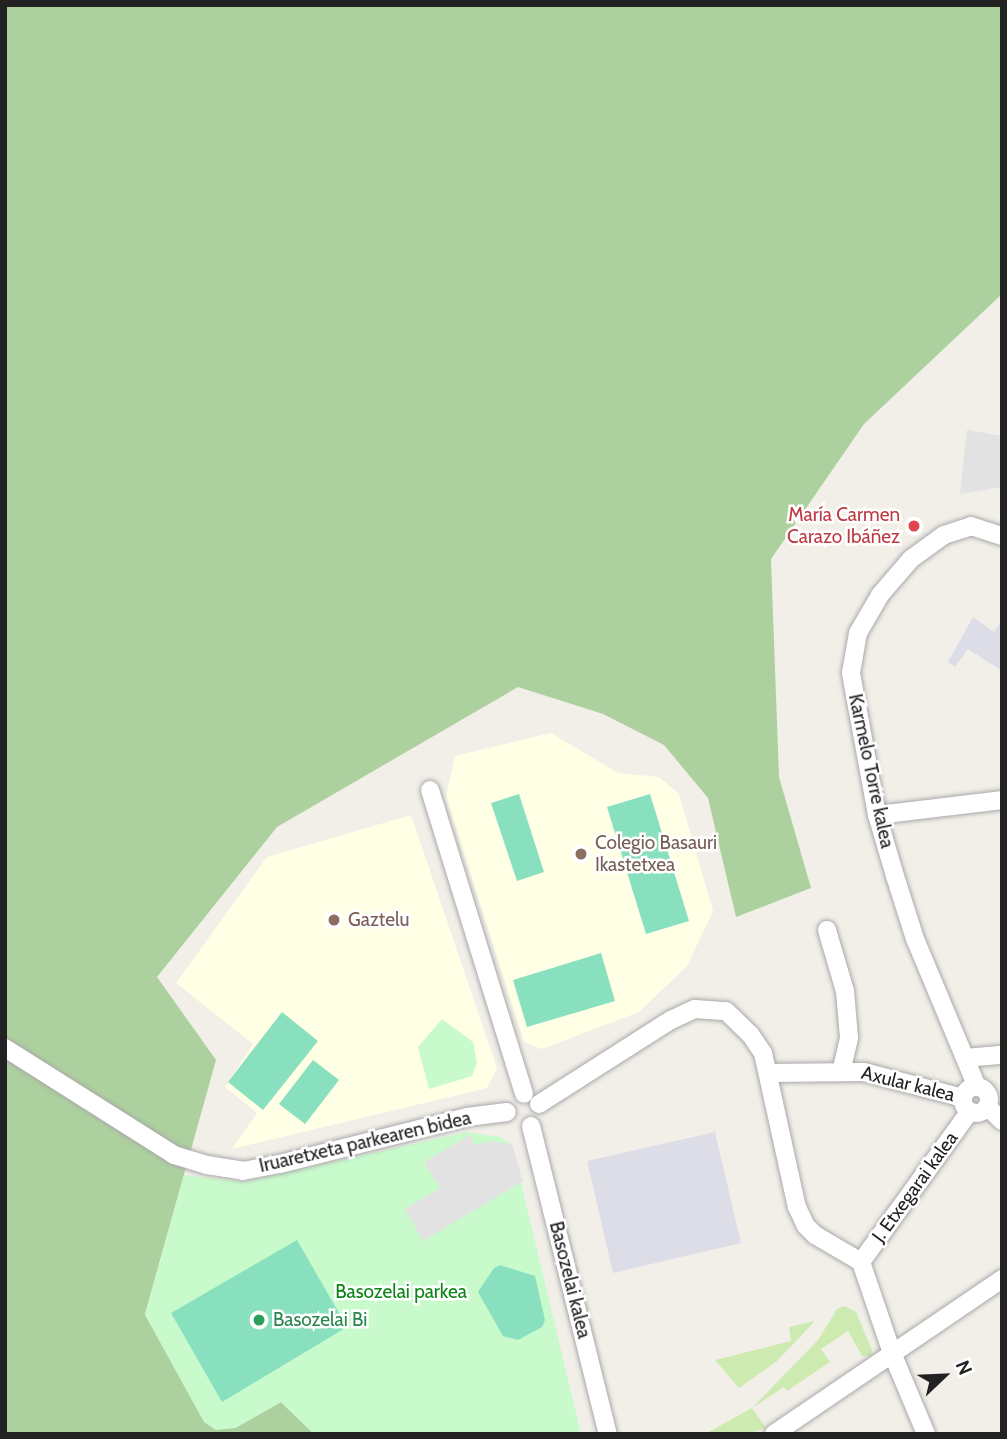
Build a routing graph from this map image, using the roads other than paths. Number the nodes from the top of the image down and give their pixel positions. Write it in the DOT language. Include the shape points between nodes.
graph roads {
  1 [pos="1002,536"];
  2 [pos="430,790"];
  3 [pos="1002,800"];
  4 [pos="877,815"];
  5 [pos="827,930"];
  6 [pos="5,1048"];
  7 [pos="1002,1055"];
  8 [pos="965,1058"];
  9 [pos="842,1069"];
  10 [pos="768,1073"];
  11 [pos="524,1094"];
  12 [pos="974,1100"];
  13 [pos="539,1104"];
  14 [pos="507,1112"];
  15 [pos="1002,1121"];
  16 [pos="531,1126"];
  17 [pos="860,1262"];
  18 [pos="1002,1279"];
  19 [pos="892,1353"];
  20 [pos="608,1434"];
  21 [pos="774,1434"];
  22 [pos="926,1434"];
  1 -- 4 [label="street, Karmelo Torre kalea" via="971,526 944,535 911,559 880,595 858,633 851,673"];
  2 -- 11 [label="street"];
  3 -- 4 [label="street"];
  4 -- 8 [label="street, Karmelo Torre kalea" via="915,939"];
  5 -- 9 [label="street" via="845,991 849,1038"];
  6 -- 14 [label="street, Iruaretxeta parkearen bidea" via="174,1155 243,1171 467,1117"];
  7 -- 8 [label="street"];
  8 -- 12 [label="street, Karmelo Torre kalea"];
  9 -- 10 [label="street, Axular kalea"];
  9 -- 12 [label="street, Axular kalea"];
  10 -- 13 [label="street" via="763,1053 750,1034 726,1012 695,1009"];
  10 -- 17 [label="street" via="797,1208 815,1235"];
  11 -- 13 [label="street"];
  11 -- 14 [label="street" via="513,1097"];
  12 -- 15 [label="street"];
  12 -- 17 [label="street, J. Etxegarai kalea"];
  13 -- 16 [label="street" via="538,1119"];
  14 -- 16 [label="street" via="516,1125"];
  16 -- 20 [label="street, Basozelai kalea"];
  17 -- 19 [label="street"];
  18 -- 19 [label="street"];
  19 -- 21 [label="street"];
  19 -- 22 [label="street"];
}
